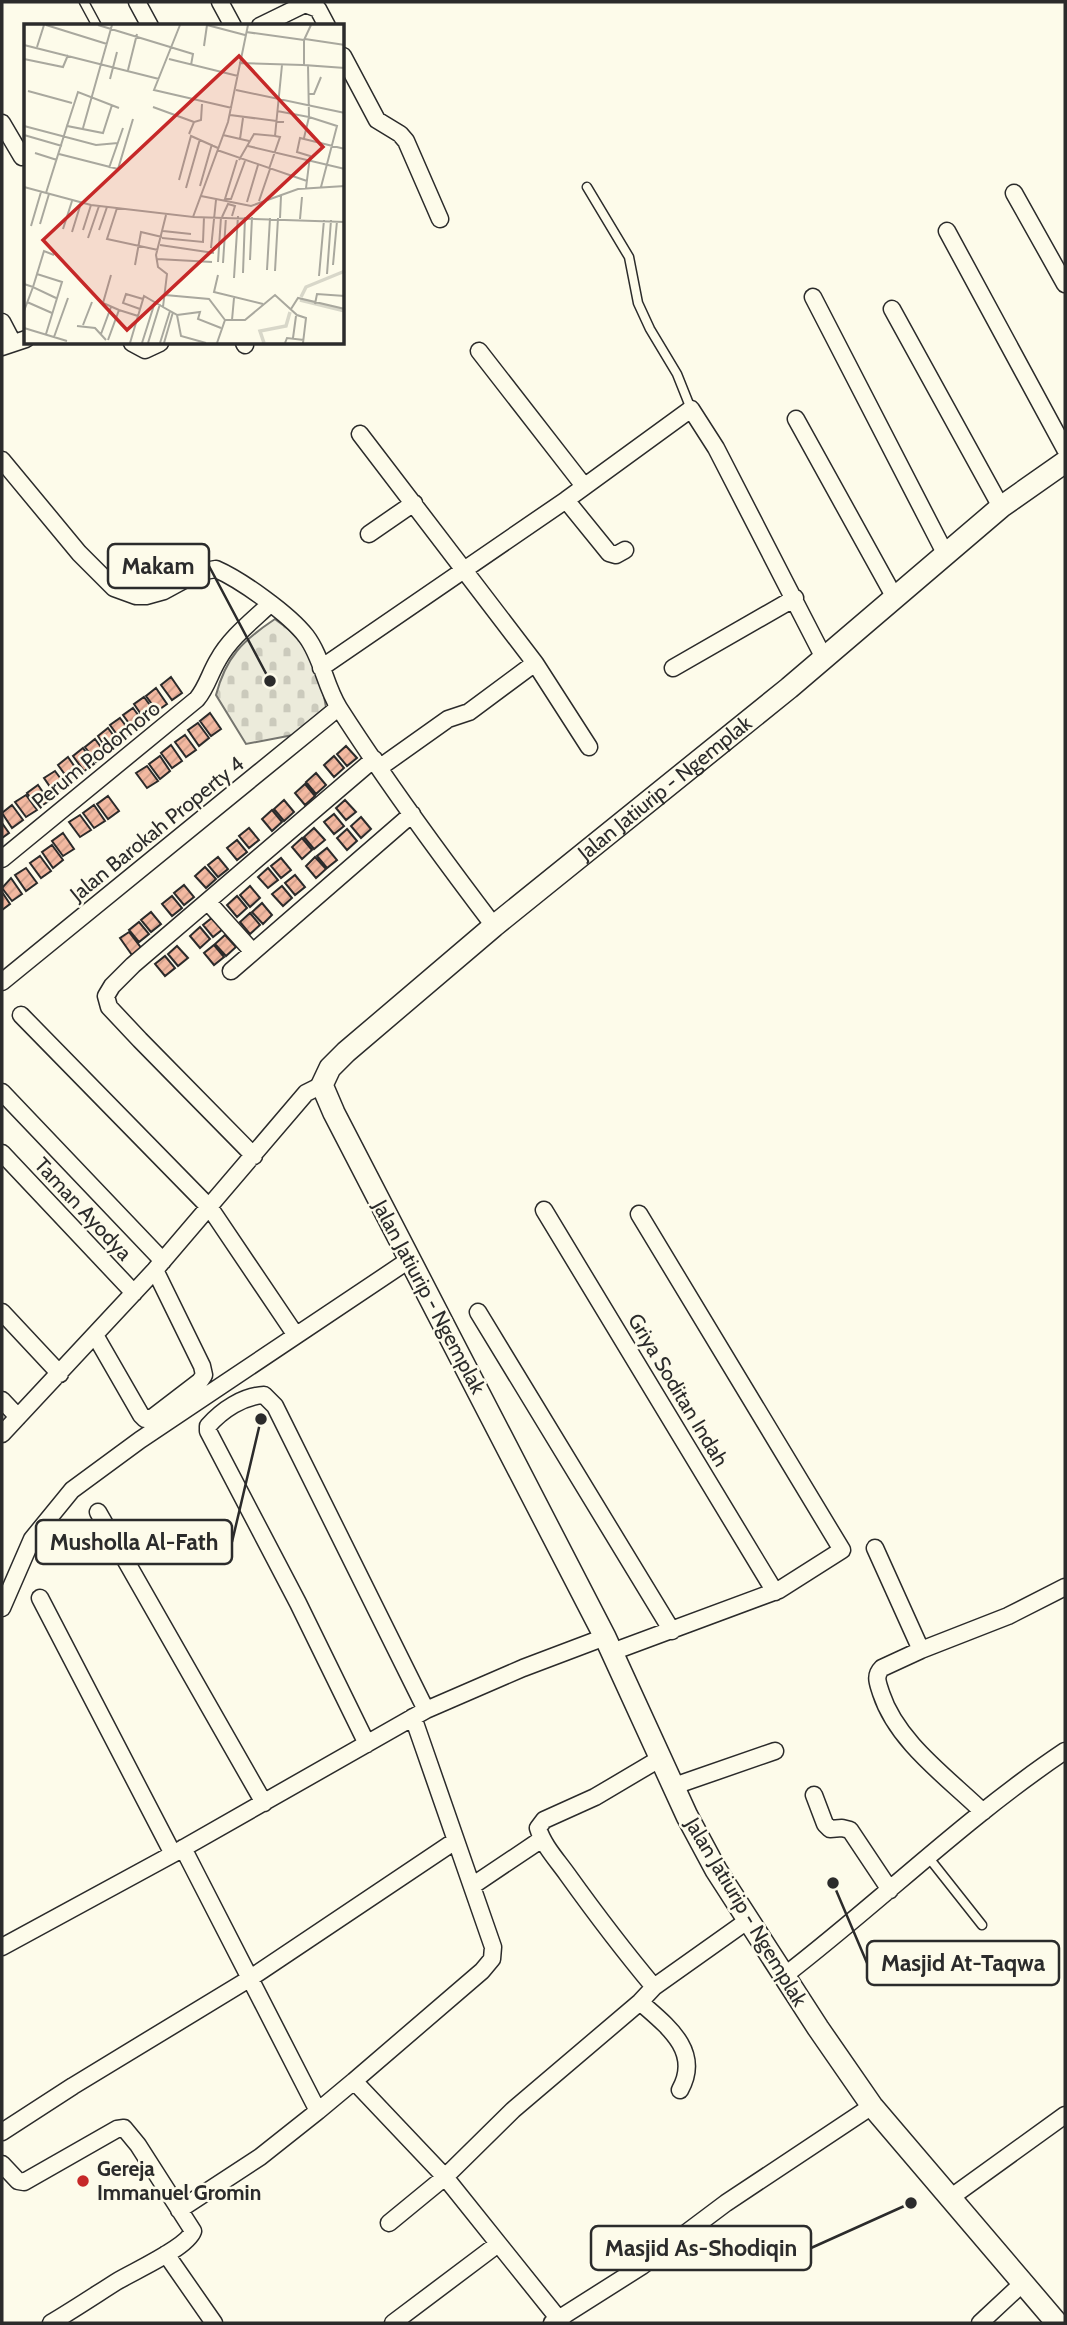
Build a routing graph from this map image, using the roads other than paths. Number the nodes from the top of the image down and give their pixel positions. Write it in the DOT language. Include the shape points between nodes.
graph roads {
  1 [pos="84,2"];
  2 [pos="137,2"];
  3 [pos="220,2"];
  4 [pos="96,24"];
  5 [pos="149,24"];
  6 [pos="232,24"];
  7 [pos="264,24"];
  8 [pos="326,24"];
  9 [pos="345,60"];
  10 [pos="2,123"];
  11 [pos="24,157"];
  12 [pos="587,187"];
  13 [pos="1014,194"];
  14 [pos="440,219"];
  15 [pos="947,231"];
  16 [pos="1065,284"];
  17 [pos="813,297"];
  18 [pos="892,309"];
  19 [pos="2,322"];
  20 [pos="14,343"];
  21 [pos="136,345"];
  22 [pos="156,345"];
  23 [pos="479,351"];
  24 [pos="691,409"];
  25 [pos="796,419"];
  26 [pos="360,434"];
  27 [pos="1065,449"];
  28 [pos="2,460"];
  29 [pos="1065,461"];
  30 [pos="584,486"];
  31 [pos="566,500"];
  32 [pos="414,503"];
  33 [pos="1001,507"];
  34 [pos="369,534"];
  35 [pos="625,550"];
  36 [pos="946,555"];
  37 [pos="465,568"];
  38 [pos="795,598"];
  39 [pos="895,598"];
  40 [pos="270,604"];
  41 [pos="824,658"];
  42 [pos="535,663"];
  43 [pos="321,668"];
  44 [pos="673,668"];
  45 [pos="338,708"];
  46 [pos="589,747"];
  47 [pos="377,764"];
  48 [pos="412,814"];
  49 [pos="2,859"];
  50 [pos="208,902"];
  51 [pos="494,926"];
  52 [pos="252,951"];
  53 [pos="231,971"];
  54 [pos="2,982"];
  55 [pos="21,1015"];
  56 [pos="322,1085"];
  57 [pos="2,1092"];
  58 [pos="2,1153"];
  59 [pos="254,1156"];
  60 [pos="210,1208"];
  61 [pos="544,1210"];
  62 [pos="639,1214"];
  63 [pos="159,1266"];
  64 [pos="416,1272"];
  65 [pos="134,1293"];
  66 [pos="2,1312"];
  67 [pos="478,1312"];
  68 [pos="295,1334"];
  69 [pos="95,1335"];
  70 [pos="60,1374"];
  71 [pos="2,1400"];
  72 [pos="18,1417"];
  73 [pos="2,1434"];
  74 [pos="98,1512"];
  75 [pos="875,1548"];
  76 [pos="1065,1587"];
  77 [pos="775,1592"];
  78 [pos="40,1598"];
  79 [pos="2,1608"];
  80 [pos="672,1631"];
  81 [pos="608,1645"];
  82 [pos="921,1650"];
  83 [pos="419,1714"];
  84 [pos="367,1744"];
  85 [pos="775,1751"];
  86 [pos="1065,1751"];
  87 [pos="661,1758"];
  88 [pos="674,1786"];
  89 [pos="814,1795"];
  90 [pos="264,1803"];
  91 [pos="984,1812"];
  92 [pos="542,1839"];
  93 [pos="455,1841"];
  94 [pos="178,1851"];
  95 [pos="929,1857"];
  96 [pos="472,1886"];
  97 [pos="890,1889"];
  98 [pos="747,1921"];
  99 [pos="982,1925"];
  100 [pos="2,1947"];
  101 [pos="784,1976"];
  102 [pos="249,1979"];
  103 [pos="654,1987"];
  104 [pos="640,2001"];
  105 [pos="354,2081"];
  106 [pos="680,2090"];
  107 [pos="872,2106"];
  108 [pos="318,2111"];
  109 [pos="1065,2115"];
  110 [pos="2,2132"];
  111 [pos="2,2164"];
  112 [pos="445,2177"];
  113 [pos="950,2198"];
  114 [pos="179,2210"];
  115 [pos="389,2223"];
  116 [pos="498,2244"];
  117 [pos="166,2254"];
  118 [pos="1024,2282"];
  119 [pos="558,2322"];
  120 [pos="51,2323"];
  121 [pos="214,2323"];
  122 [pos="393,2323"];
  123 [pos="980,2323"];
  124 [pos="1057,2323"];
  1 -- 4 [label="lane"];
  2 -- 5 [label="street"];
  3 -- 6 [label="street"];
  7 -- 8 [label="street" via="305,4 318,9"];
  9 -- 14 [label="street" via="377,120 406,141"];
  10 -- 11 [label="street"];
  12 -- 24 [label="lane" via="629,257 638,303"];
  13 -- 16 [label="street"];
  15 -- 27 [label="street"];
  17 -- 36 [label="street"];
  18 -- 33 [label="street"];
  19 -- 20 [label="street"];
  21 -- 22 [label="street" via="145,350"];
  23 -- 30 [label="street"];
  24 -- 30 [label="street"];
  24 -- 38 [label="street"];
  25 -- 39 [label="street"];
  26 -- 32 [label="street"];
  28 -- 40 [label="street" via="114,588 146,596 216,569"];
  29 -- 33 [label="street, Jalan Jatiurip - Ngemplak"];
  30 -- 31 [label="street"];
  31 -- 35 [label="street" via="608,553"];
  31 -- 37 [label="street"];
  32 -- 34 [label="street"];
  32 -- 37 [label="street"];
  33 -- 36 [label="street, Jalan Jatiurip - Ngemplak"];
  36 -- 39 [label="street, Jalan Jatiurip - Ngemplak"];
  37 -- 42 [label="street"];
  37 -- 43 [label="street"];
  38 -- 41 [label="street"];
  38 -- 44 [label="street"];
  39 -- 41 [label="street, Jalan Jatiurip - Ngemplak"];
  40 -- 43 [label="street" via="305,635"];
  40 -- 49 [label="street, Perum Podomoro" via="228,645 197,699"];
  41 -- 51 [label="street, Jalan Jatiurip - Ngemplak"];
  42 -- 46 [label="street"];
  42 -- 47 [label="street" via="469,712 448,719"];
  43 -- 45 [label="street"];
  45 -- 47 [label="street"];
  45 -- 54 [label="street, Jalan Barokah Property 4"];
  47 -- 48 [label="street"];
  47 -- 50 [label="street"];
  48 -- 51 [label="street"];
  48 -- 52 [label="street"];
  50 -- 52 [label="street"];
  50 -- 59 [label="street" via="121,975 106,996 109,1007 132,1032"];
  51 -- 56 [label="street, Jalan Jatiurip - Ngemplak" via="346,1052 330,1068"];
  52 -- 53 [label="street"];
  55 -- 60 [label="street"];
  56 -- 59 [label="street" via="306,1093"];
  56 -- 64 [label="street, Jalan Jatiurip - Ngemplak"];
  57 -- 63 [label="street"];
  58 -- 65 [label="street, Taman Ayodya"];
  59 -- 60 [label="street"];
  60 -- 63 [label="street"];
  60 -- 68 [label="street"];
  61 -- 77 [label="street, Griya Soditan Indah"];
  62 -- 77 [label="street" via="842,1550"];
  63 -- 65 [label="street"];
  63 -- 69 [label="street" via="202,1366 200,1381 145,1419"];
  64 -- 68 [label="street"];
  64 -- 81 [label="street, Jalan Jatiurip - Ngemplak"];
  65 -- 69 [label="street"];
  66 -- 70 [label="street"];
  67 -- 80 [label="street"];
  68 -- 79 [label="street" via="72,1490 32,1539"];
  69 -- 70 [label="street"];
  70 -- 72 [label="street"];
  71 -- 72 [label="street"];
  72 -- 73 [label="street"];
  74 -- 90 [label="street"];
  75 -- 82 [label="street"];
  76 -- 82 [label="street" via="1008,1616"];
  77 -- 80 [label="street"];
  78 -- 94 [label="street"];
  80 -- 81 [label="street"];
  81 -- 83 [label="street" via="523,1668"];
  81 -- 87 [label="street, Jalan Jatiurip - Ngemplak"];
  82 -- 91 [label="street" via="877,1673 887,1710 923,1755"];
  83 -- 84 [label="street"];
  83 -- 84 [label="street" via="275,1406 264,1395 248,1396 213,1420 208,1432"];
  83 -- 93 [label="street"];
  84 -- 90 [label="street"];
  85 -- 88 [label="street"];
  86 -- 91 [label="street"];
  87 -- 88 [label="street, Jalan Jatiurip - Ngemplak"];
  87 -- 92 [label="street" via="595,1797 544,1820 538,1828"];
  88 -- 98 [label="street, Jalan Jatiurip - Ngemplak"];
  89 -- 97 [label="street" via="825,1824 830,1829 850,1830"];
  90 -- 94 [label="street"];
  91 -- 95 [label="street"];
  92 -- 96 [label="street"];
  92 -- 103 [label="street" via="617,1944"];
  93 -- 96 [label="street"];
  93 -- 102 [label="street"];
  94 -- 100 [label="street"];
  94 -- 102 [label="street"];
  95 -- 97 [label="street"];
  95 -- 99 [label="lane"];
  96 -- 105 [label="street" via="493,1947 492,1959"];
  97 -- 101 [label="street"];
  98 -- 101 [label="street, Jalan Jatiurip - Ngemplak"];
  98 -- 103 [label="street"];
  101 -- 107 [label="street, Jalan Jatiurip - Ngemplak"];
  102 -- 108 [label="street"];
  102 -- 110 [label="street"];
  103 -- 104 [label="street"];
  104 -- 106 [label="street" via="687,2054"];
  104 -- 112 [label="street" via="513,2110"];
  105 -- 108 [label="street"];
  105 -- 112 [label="street"];
  107 -- 113 [label="street, Jalan Jatiurip - Ngemplak"];
  107 -- 119 [label="street"];
  108 -- 114 [label="street" via="260,2157"];
  109 -- 113 [label="street"];
  111 -- 114 [label="street" via="24,2182 124,2128"];
  112 -- 115 [label="street"];
  112 -- 116 [label="street"];
  113 -- 118 [label="street, Jalan Jatiurip - Ngemplak"];
  114 -- 117 [label="street" via="193,2234"];
  116 -- 119 [label="street"];
  116 -- 122 [label="street"];
  117 -- 120 [label="street"];
  117 -- 121 [label="street"];
  118 -- 123 [label="street"];
  118 -- 124 [label="street, Jalan Jatiurip - Ngemplak"];
}
